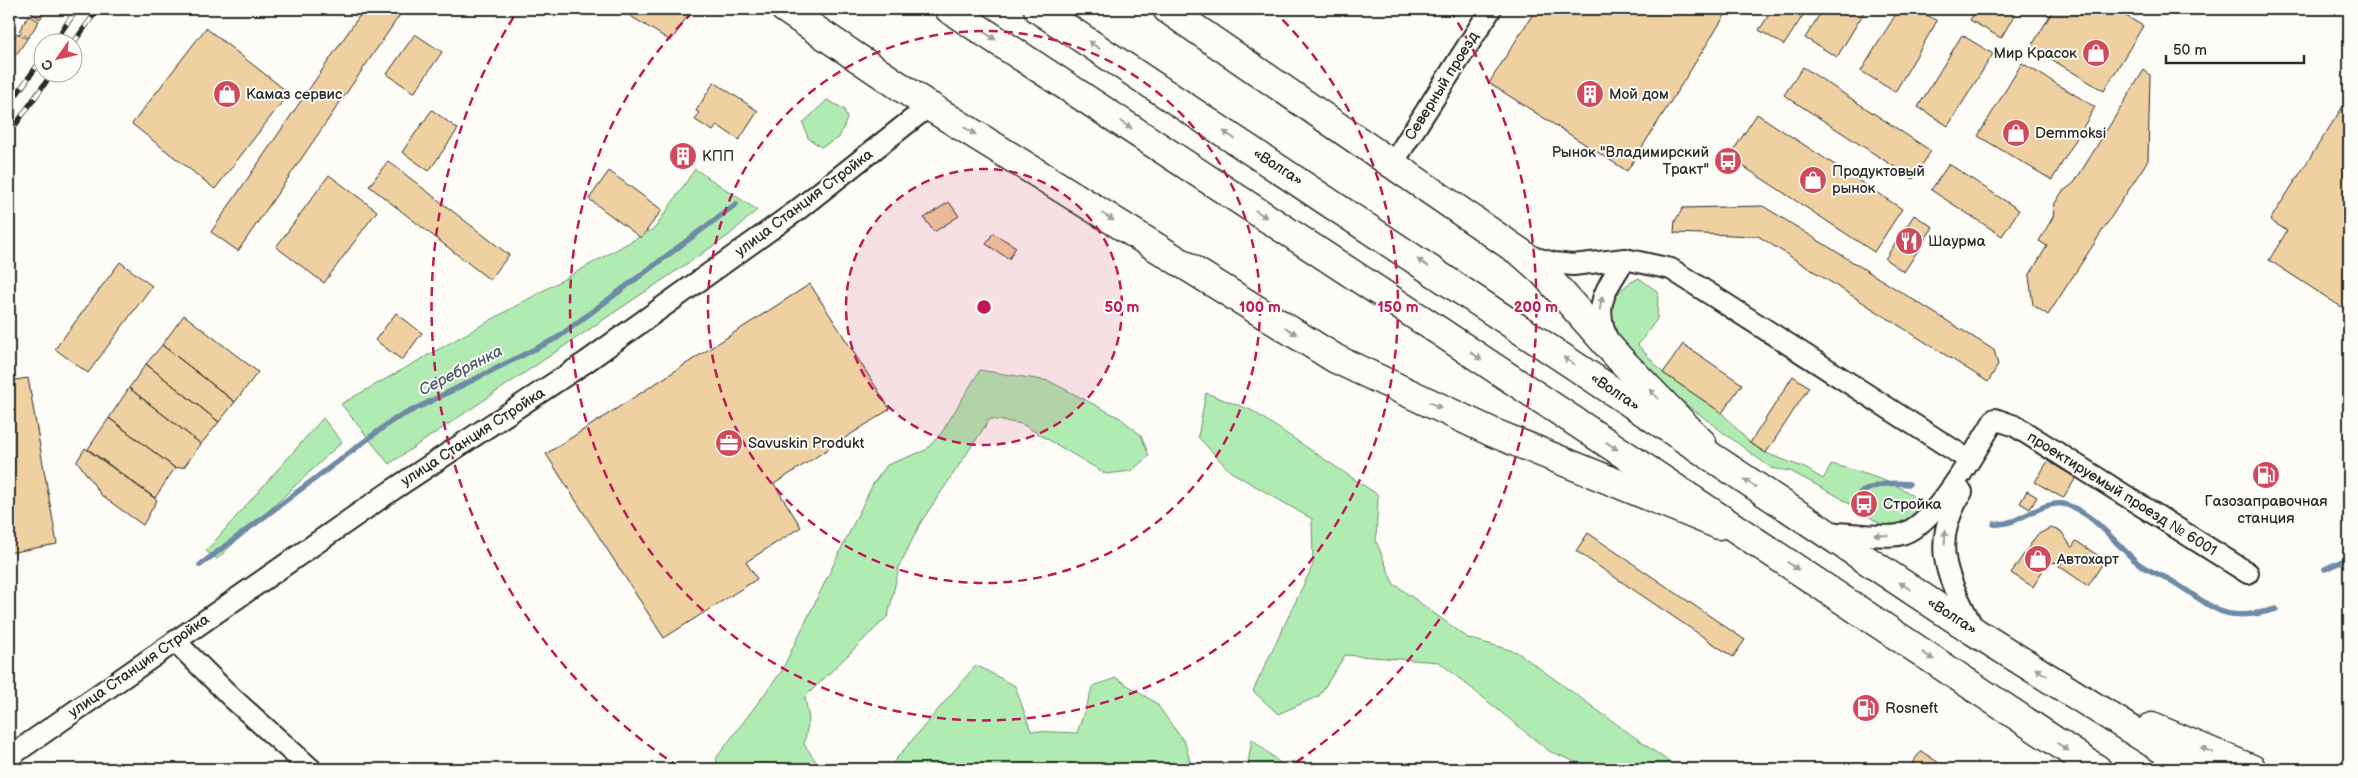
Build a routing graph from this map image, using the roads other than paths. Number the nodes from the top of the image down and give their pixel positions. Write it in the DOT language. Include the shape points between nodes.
graph roads {
  1 [pos="785,9"];
  2 [pos="949,9"];
  3 [pos="1038,9"];
  4 [pos="1167,9"];
  5 [pos="1491,9"];
  6 [pos="929,106"];
  7 [pos="1393,163"];
  8 [pos="1524,255"];
  9 [pos="1625,259"];
  10 [pos="1611,349"];
  11 [pos="2001,421"];
  12 [pos="1968,460"];
  13 [pos="1725,466"];
  14 [pos="1824,532"];
  15 [pos="1752,539"];
  16 [pos="2248,573"];
  17 [pos="1975,632"];
  18 [pos="175,641"];
  19 [pos="2082,698"];
  20 [pos="9,757"];
  21 [pos="311,769"];
  22 [pos="2097,769"];
  23 [pos="2194,769"];
  24 [pos="2252,769"];
  1 -- 6 [label="main road"];
  2 -- 15 [label="main road, one-way"];
  13 -- 3 [label="main road, «Волга», one-way"];
  4 -- 7 [label="main road"];
  5 -- 7 [label="street, Северный проезд"];
  6 -- 15 [label="main road, one-way" via="1336,359 1494,433"];
  6 -- 18 [label="street, улица Станция Стройка" via="795,212 609,346 391,491"];
  7 -- 8 [label="main road"];
  8 -- 9 [label="street" via="1573,265"];
  8 -- 10 [label="main road"];
  10 -- 9 [label="street, one-way" via="1602,328 1599,307 1604,292"];
  9 -- 12 [label="street" via="1670,269"];
  13 -- 10 [label="main road, one-way"];
  11 -- 12 [label="street"];
  11 -- 16 [label="street, проектируемый проезд № 6001"];
  17 -- 11 [label="street, one-way" via="1948,576 1945,530 1950,511"];
  12 -- 14 [label="street, one-way" via="1940,505 1898,536"];
  14 -- 13 [label="main road, «Волга», one-way"];
  17 -- 14 [label="main road, «Волга», one-way"];
  15 -- 22 [label="main road, one-way"];
  19 -- 17 [label="main road, «Волга», one-way"];
  18 -- 20 [label="street, улица Станция Стройка"];
  18 -- 21 [label="street"];
  19 -- 23 [label="main road, «Волга»"];
  24 -- 19 [label="main road, one-way"];
}
